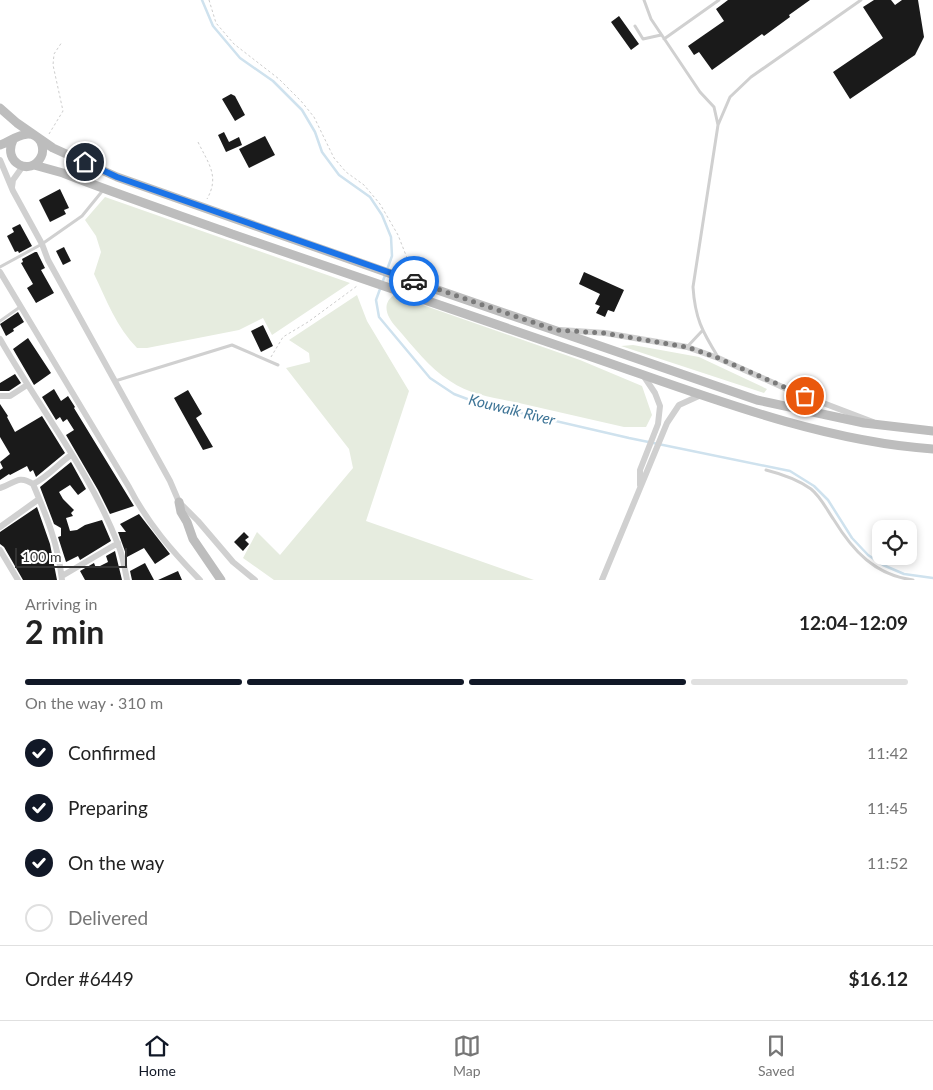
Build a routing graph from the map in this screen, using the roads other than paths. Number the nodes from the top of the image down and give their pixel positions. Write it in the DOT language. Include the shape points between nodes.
graph roads {
  1 [pos="644,0"];
  2 [pos="719,0"];
  3 [pos="861,0"];
  4 [pos="635,26"];
  5 [pos="662,37"];
  6 [pos="0,108"];
  7 [pos="718,126"];
  8 [pos="36,137"];
  9 [pos="13,140"];
  10 [pos="0,145"];
  11 [pos="0,151"];
  12 [pos="0,160"];
  13 [pos="20,165"];
  14 [pos="34,165"];
  15 [pos="105,189"];
  16 [pos="13,191"];
  17 [pos="42,244"];
  18 [pos="0,267"];
  19 [pos="0,272"];
  20 [pos="21,306"];
  21 [pos="0,321"];
  22 [pos="555,330"];
  23 [pos="702,331"];
  24 [pos="0,339"];
  25 [pos="687,347"];
  26 [pos="718,358"];
  27 [pos="278,365"];
  28 [pos="643,374"];
  29 [pos="114,381"];
  30 [pos="27,385"];
  31 [pos="701,395"];
  32 [pos="0,396"];
  33 [pos="884,426"];
  34 [pos="933,431"];
  35 [pos="933,449"];
  36 [pos="72,455"];
  37 [pos="766,470"];
  38 [pos="644,471"];
  39 [pos="33,484"];
  40 [pos="0,488"];
  41 [pos="40,499"];
  42 [pos="179,502"];
  43 [pos="0,528"];
  44 [pos="118,544"];
  45 [pos="0,550"];
  46 [pos="62,578"];
  47 [pos="18,580"];
  48 [pos="127,580"];
  49 [pos="200,580"];
  50 [pos="220,580"];
  51 [pos="255,580"];
  52 [pos="602,580"];
  53 [pos="913,580"];
  1 -- 5 [label="lane"];
  2 -- 5 [label="lane"];
  3 -- 7 [label="lane" via="751,77 730,97"];
  4 -- 5 [label="lane" via="643,38"];
  5 -- 7 [label="lane" via="714,107"];
  6 -- 8 [label="main road"];
  7 -- 23 [label="lane" via="693,287"];
  8 -- 9 [label="main road" via="24,134"];
  8 -- 14 [label="main road" via="43,148"];
  8 -- 22 [label="main road" via="117,177"];
  9 -- 10 [label="main road"];
  9 -- 13 [label="main road" via="10,152"];
  11 -- 13 [label="main road"];
  12 -- 16 [label="street"];
  13 -- 14 [label="main road"];
  13 -- 16 [label="street" via="13,180"];
  14 -- 15 [label="main road"];
  15 -- 17 [label="lane" via="82,216"];
  15 -- 28 [label="main road"];
  16 -- 17 [label="street"];
  17 -- 18 [label="lane"];
  17 -- 29 [label="street"];
  19 -- 20 [label="street"];
  20 -- 21 [label="lane"];
  20 -- 49 [label="street" via="140,508 160,537"];
  22 -- 25 [label="street" via="604,333"];
  22 -- 33 [label="main road" via="757,400"];
  23 -- 25 [label="lane"];
  23 -- 26 [label="lane"];
  24 -- 30 [label="street"];
  25 -- 26 [label="street"];
  26 -- 33 [label="street" via="789,390"];
  27 -- 29 [label="lane" via="232,345"];
  28 -- 31 [label="main road"];
  28 -- 38 [label="street" via="660,406"];
  29 -- 42 [label="street"];
  30 -- 32 [label="street" via="10,396"];
  30 -- 36 [label="street"];
  31 -- 35 [label="main road" via="784,421 851,437"];
  31 -- 38 [label="street" via="679,405"];
  33 -- 34 [label="main road"];
  36 -- 39 [label="street"];
  36 -- 44 [label="street" via="103,509"];
  37 -- 53 [label="lane" via="788,476 812,490 848,542 864,558 880,569"];
  38 -- 52 [label="street"];
  39 -- 40 [label="street" via="19,479"];
  39 -- 41 [label="street"];
  41 -- 43 [label="street"];
  41 -- 46 [label="street" via="60,556"];
  42 -- 50 [label="main road" via="193,539"];
  42 -- 51 [label="street" via="233,562"];
  44 -- 46 [label="street"];
  44 -- 48 [label="street"];
  45 -- 47 [label="street"];
}
